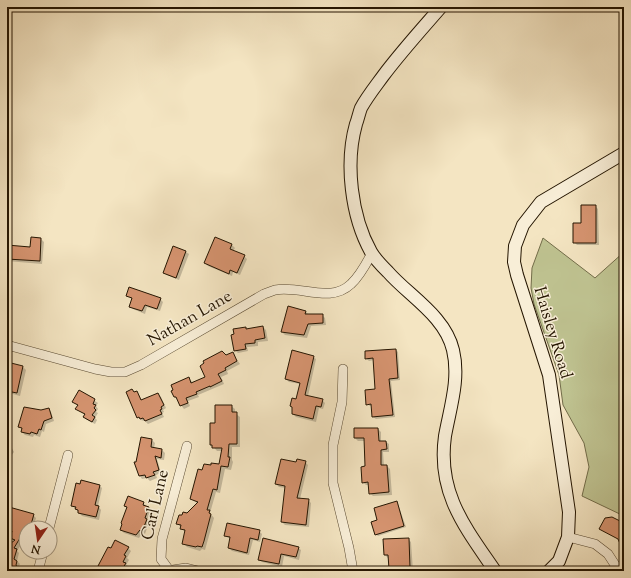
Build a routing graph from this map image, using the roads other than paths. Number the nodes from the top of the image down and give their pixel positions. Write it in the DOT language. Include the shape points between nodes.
graph roads {
  1 [pos="441,7"];
  2 [pos="624,153"];
  3 [pos="372,253"];
  4 [pos="7,345"];
  5 [pos="343,369"];
  6 [pos="187,446"];
  7 [pos="68,455"];
  8 [pos="51,520"];
  9 [pos="568,537"];
  10 [pos="41,560"];
  11 [pos="167,570"];
  12 [pos="38,571"];
  13 [pos="198,571"];
  14 [pos="352,571"];
  15 [pos="495,571"];
  16 [pos="549,571"];
  17 [pos="619,571"];
  1 -- 3 [label="street" via="396,58 360,109 352,144 351,177 356,210"];
  2 -- 9 [label="street, Haisley Road" via="541,202 523,225 515,246 514,262 517,275 549,375 569,512"];
  3 -- 4 [label="street, Nathan Lane" via="360,274 341,290 330,294 276,290 264,294 125,372 94,369"];
  3 -- 15 [label="street" via="447,334 453,350 456,374 445,438 446,482 451,500 463,524"];
  5 -- 14 [label="street" via="342,402 333,444 333,483"];
  6 -- 11 [label="street, Carl Lane" via="162,539 161,559"];
  7 -- 8 [label="street"];
  9 -- 16 [label="street, Haisley Road" via="559,561"];
  9 -- 17 [label="street" via="595,544 608,554"];
  10 -- 12 [label="street"];
  11 -- 13 [label="street" via="186,568"];
}
